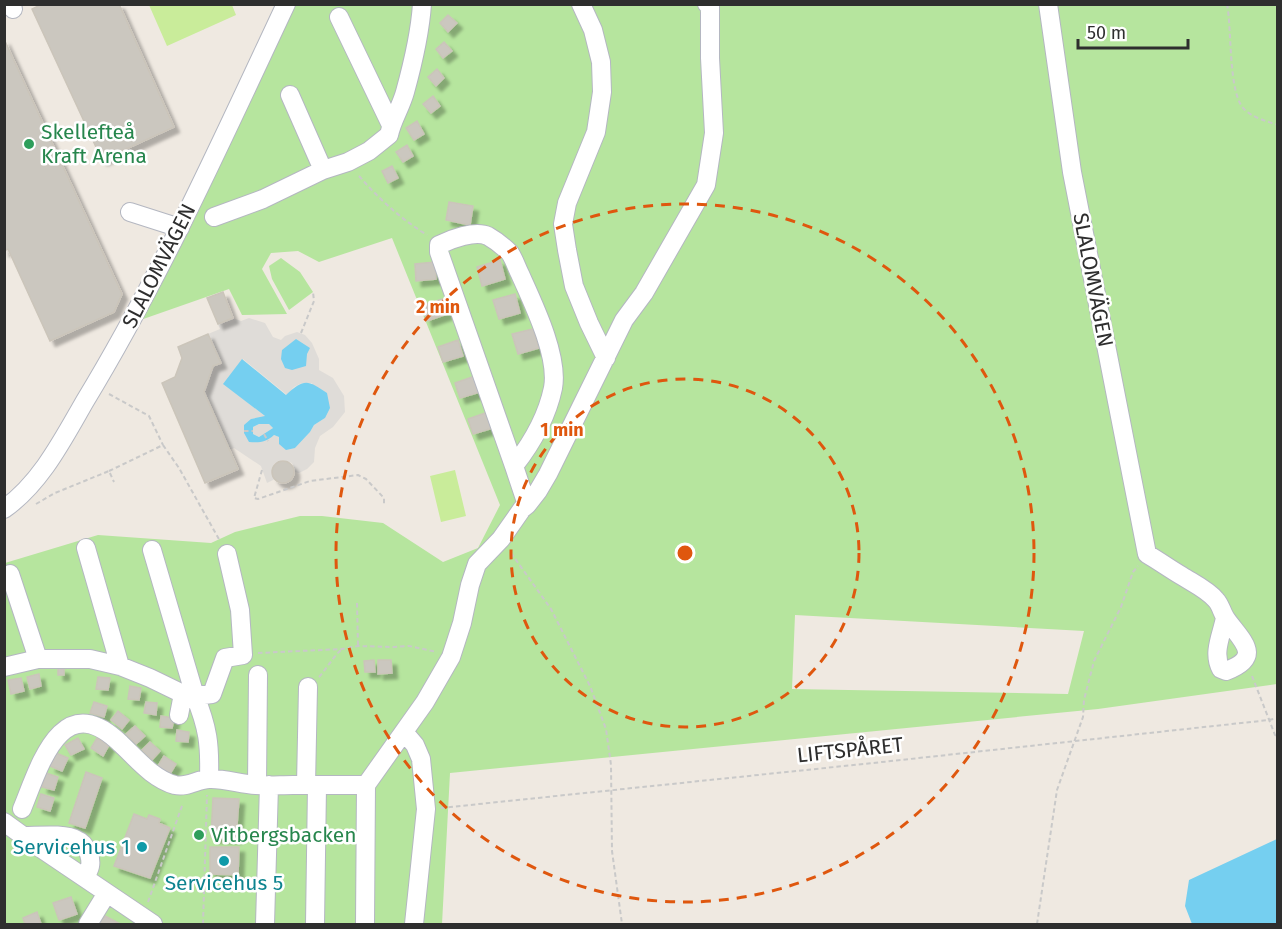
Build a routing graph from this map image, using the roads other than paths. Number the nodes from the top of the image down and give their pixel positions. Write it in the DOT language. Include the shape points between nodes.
graph roads {
  1 [pos="286,4"];
  2 [pos="422,4"];
  3 [pos="581,4"];
  4 [pos="1048,4"];
  5 [pos="709,5"];
  6 [pos="339,16"];
  7 [pos="290,95"];
  8 [pos="391,125"];
  9 [pos="323,170"];
  10 [pos="130,212"];
  11 [pos="214,217"];
  12 [pos="180,228"];
  13 [pos="606,358"];
  14 [pos="514,466"];
  15 [pos="527,506"];
  16 [pos="4,509"];
  17 [pos="86,548"];
  18 [pos="152,550"];
  19 [pos="228,554"];
  20 [pos="10,574"];
  21 [pos="1225,618"];
  22 [pos="38,659"];
  23 [pos="120,666"];
  24 [pos="4,667"];
  25 [pos="258,675"];
  26 [pos="308,687"];
  27 [pos="189,695"];
  28 [pos="179,715"];
  29 [pos="404,732"];
  30 [pos="209,778"];
  31 [pos="263,785"];
  32 [pos="312,785"];
  33 [pos="366,785"];
  34 [pos="22,810"];
  35 [pos="4,822"];
  36 [pos="24,836"];
  37 [pos="85,877"];
  38 [pos="104,890"];
  39 [pos="148,921"];
  40 [pos="88,924"];
  41 [pos="265,924"];
  42 [pos="315,924"];
  43 [pos="365,924"];
  44 [pos="414,924"];
  1 -- 12 [label="street, SLALOMVÄGEN"];
  2 -- 8 [label="street" via="405,94"];
  3 -- 13 [label="street" via="601,62 602,92 596,132 567,203 563,224 574,286"];
  4 -- 21 [label="street, SLALOMVÄGEN" via="1072,172 1147,554 1200,587 1217,601"];
  5 -- 13 [label="street" via="714,133 706,185 644,293 624,320"];
  6 -- 8 [label="street"];
  7 -- 9 [label="street"];
  8 -- 9 [label="street" via="389,135 369,151"];
  9 -- 11 [label="street"];
  10 -- 12 [label="street"];
  12 -- 16 [label="street, SLALOMVÄGEN" via="95,386 52,456"];
  13 -- 15 [label="street" via="548,474"];
  14 -- 14 [label="street" via="543,420 553,387 553,366 544,333 510,254 486,235 459,237 439,244 439,252"];
  14 -- 15 [label="street"];
  15 -- 29 [label="street" via="477,564 451,657"];
  17 -- 23 [label="street"];
  18 -- 27 [label="street"];
  19 -- 27 [label="street" via="240,610 243,655 225,658 212,694"];
  20 -- 22 [label="street"];
  21 -- 21 [label="street" via="1248,651 1246,659 1226,671 1218,664"];
  22 -- 23 [label="street" via="90,659"];
  22 -- 24 [label="street"];
  23 -- 27 [label="street" via="148,686"];
  25 -- 31 [label="street"];
  26 -- 32 [label="street"];
  27 -- 28 [label="street"];
  27 -- 30 [label="street" via="203,715 210,746"];
  29 -- 33 [label="street"];
  29 -- 44 [label="street" via="421,759 426,809"];
  30 -- 31 [label="street"];
  30 -- 34 [label="street" via="176,785 147,769 105,729 86,724 72,726 58,735 44,756"];
  31 -- 32 [label="street"];
  31 -- 41 [label="street"];
  32 -- 33 [label="street"];
  32 -- 42 [label="street"];
  33 -- 43 [label="street"];
  35 -- 36 [label="street"];
  36 -- 37 [label="street"];
  36 -- 37 [label="street" via="66,836 78,840 91,860"];
  37 -- 38 [label="street"];
  38 -- 39 [label="street"];
  38 -- 40 [label="street"];
}
